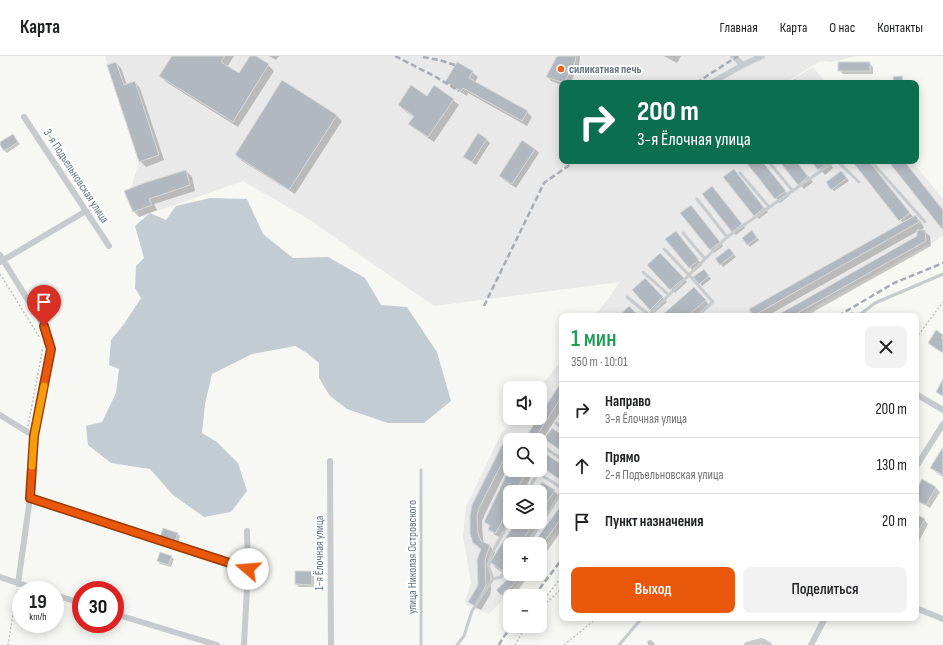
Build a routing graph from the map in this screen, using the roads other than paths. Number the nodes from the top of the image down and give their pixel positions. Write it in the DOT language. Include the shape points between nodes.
graph roads {
  1 [pos="733,56"];
  2 [pos="762,56"];
  3 [pos="743,65"];
  4 [pos="716,80"];
  5 [pos="24,117"];
  6 [pos="770,164"];
  7 [pos="831,164"];
  8 [pos="839,164"];
  9 [pos="874,164"];
  10 [pos="740,173"];
  11 [pos="859,182"];
  12 [pos="792,190"];
  13 [pos="697,199"];
  14 [pos="769,207"];
  15 [pos="86,211"];
  16 [pos="925,222"];
  17 [pos="683,232"];
  18 [pos="727,237"];
  19 [pos="109,246"];
  20 [pos="664,249"];
  21 [pos="1,259"];
  22 [pos="705,259"];
  23 [pos="644,272"];
  24 [pos="943,274"];
  25 [pos="689,275"];
  26 [pos="669,295"];
  27 [pos="627,297"];
  28 [pos="646,313"];
  29 [pos="652,313"];
  30 [pos="700,313"];
  31 [pos="862,313"];
  32 [pos="919,396"];
  33 [pos="943,410"];
  34 [pos="0,415"];
  35 [pos="556,423"];
  36 [pos="943,424"];
  37 [pos="559,426"];
  38 [pos="34,436"];
  39 [pos="547,449"];
  40 [pos="559,457"];
  41 [pos="330,461"];
  42 [pos="919,462"];
  43 [pos="421,470"];
  44 [pos="531,485"];
  45 [pos="559,487"];
  46 [pos="559,494"];
  47 [pos="30,498"];
  48 [pos="505,529"];
  49 [pos="247,531"];
  50 [pos="531,537"];
  51 [pos="248,569"];
  52 [pos="503,574"];
  53 [pos="0,577"];
  54 [pos="493,579"];
  55 [pos="18,581"];
  56 [pos="12,582"];
  57 [pos="919,609"];
  58 [pos="124,617"];
  59 [pos="943,619"];
  60 [pos="639,621"];
  61 [pos="823,621"];
  62 [pos="217,645"];
  63 [pos="244,645"];
  64 [pos="331,645"];
  65 [pos="421,645"];
  66 [pos="457,645"];
  67 [pos="619,645"];
  68 [pos="747,645"];
  69 [pos="770,645"];
  70 [pos="811,645"];
  1 -- 3 [label="street"];
  2 -- 3 [label="street"];
  3 -- 4 [label="street"];
  5 -- 15 [label="street, 3-я Подъельновская улица"];
  6 -- 12 [label="lane"];
  7 -- 12 [label="lane"];
  8 -- 11 [label="lane"];
  9 -- 16 [label="lane"];
  10 -- 14 [label="lane"];
  12 -- 14 [label="lane"];
  13 -- 18 [label="lane"];
  14 -- 18 [label="lane"];
  15 -- 19 [label="street, 3-я Подъельновская улица"];
  15 -- 21 [label="street"];
  17 -- 22 [label="lane"];
  18 -- 22 [label="lane"];
  20 -- 25 [label="lane"];
  21 -- 38 [label="street" via="44,326 51,349"];
  22 -- 25 [label="lane"];
  23 -- 26 [label="lane"];
  24 -- 31 [label="lane" via="875,303"];
  25 -- 26 [label="lane"];
  25 -- 30 [label="lane" via="713,302"];
  26 -- 29 [label="lane"];
  27 -- 28 [label="lane"];
  32 -- 33 [label="street"];
  34 -- 38 [label="street"];
  35 -- 37 [label="lane"];
  36 -- 42 [label="street"];
  38 -- 47 [label="street"];
  39 -- 40 [label="lane"];
  41 -- 64 [label="street, 1-я Ёлочная улица"];
  43 -- 65 [label="lane, улица Николая Островского"];
  44 -- 45 [label="lane" via="538,473"];
  46 -- 50 [label="lane"];
  47 -- 51 [label="street"];
  47 -- 55 [label="street"];
  48 -- 54 [label="lane" via="488,565"];
  49 -- 51 [label="street"];
  51 -- 63 [label="street"];
  52 -- 54 [label="lane"];
  53 -- 56 [label="street"];
  54 -- 66 [label="lane" via="472,611 464,636"];
  57 -- 59 [label="street"];
  58 -- 62 [label="street"];
  60 -- 67 [label="lane"];
  61 -- 70 [label="street"];
  68 -- 69 [label="street" via="762,641"];
}
